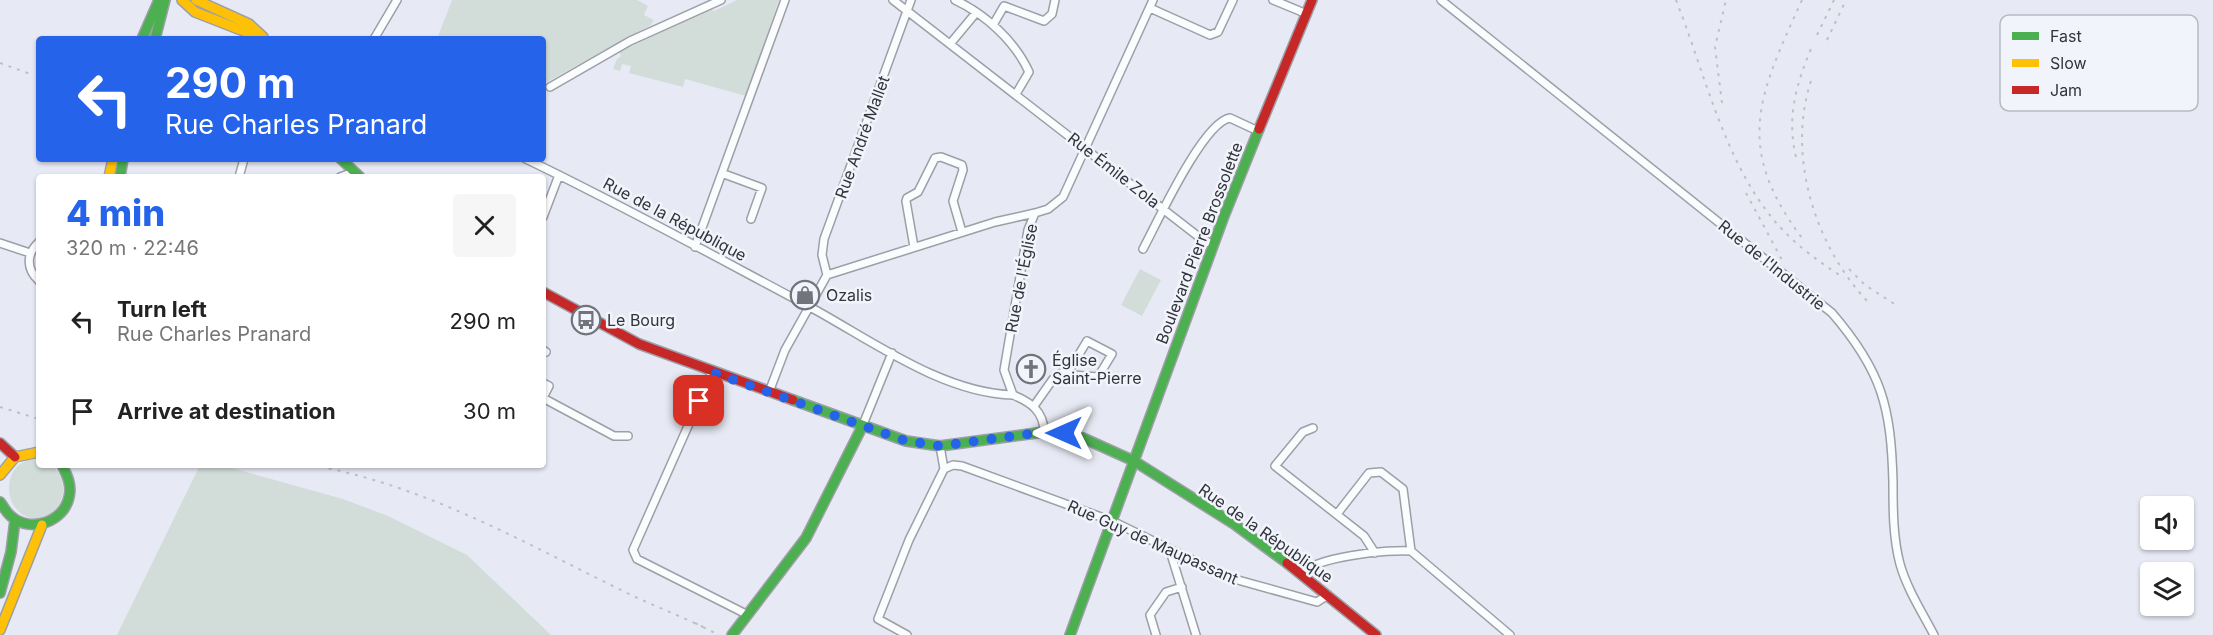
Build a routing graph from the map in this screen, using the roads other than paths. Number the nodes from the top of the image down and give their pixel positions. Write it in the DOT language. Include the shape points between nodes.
graph roads {
  1 [pos="159,0"];
  2 [pos="165,0"];
  3 [pos="182,0"];
  4 [pos="196,0"];
  5 [pos="397,0"];
  6 [pos="721,0"];
  7 [pos="785,0"];
  8 [pos="893,0"];
  9 [pos="912,0"];
  10 [pos="955,0"];
  11 [pos="1055,0"];
  12 [pos="1154,0"];
  13 [pos="1233,0"];
  14 [pos="1273,0"];
  15 [pos="1312,0"];
  16 [pos="1442,0"];
  17 [pos="965,2"];
  18 [pos="1005,3"];
  19 [pos="1150,8"];
  20 [pos="908,12"];
  21 [pos="975,14"];
  22 [pos="1306,14"];
  23 [pos="993,25"];
  24 [pos="143,36"];
  25 [pos="156,36"];
  26 [pos="256,36"];
  27 [pos="261,36"];
  28 [pos="376,36"];
  29 [pos="950,44"];
  30 [pos="550,87"];
  31 [pos="1016,94"];
  32 [pos="1258,131"];
  33 [pos="1087,149"];
  34 [pos="344,162"];
  35 [pos="532,162"];
  36 [pos="357,174"];
  37 [pos="724,174"];
  38 [pos="559,175"];
  39 [pos="546,209"];
  40 [pos="1164,209"];
  41 [pos="1035,213"];
  42 [pos="751,219"];
  43 [pos="962,232"];
  44 [pos="0,243"];
  45 [pos="1213,245"];
  46 [pos="36,246"];
  47 [pos="695,247"];
  48 [pos="914,248"];
  49 [pos="1143,249"];
  50 [pos="30,253"];
  51 [pos="827,275"];
  52 [pos="36,277"];
  53 [pos="546,294"];
  54 [pos="809,307"];
  55 [pos="892,353"];
  56 [pos="712,372"];
  57 [pos="1060,374"];
  58 [pos="768,392"];
  59 [pos="1013,395"];
  60 [pos="546,400"];
  61 [pos="1034,406"];
  62 [pos="862,427"];
  63 [pos="1313,428"];
  64 [pos="1044,432"];
  65 [pos="628,436"];
  66 [pos="0,443"];
  67 [pos="940,446"];
  68 [pos="36,453"];
  69 [pos="15,457"];
  70 [pos="1134,461"];
  71 [pos="63,468"];
  72 [pos="944,470"];
  73 [pos="0,474"];
  74 [pos="0,502"];
  75 [pos="1337,514"];
  76 [pos="15,520"];
  77 [pos="1112,521"];
  78 [pos="42,525"];
  79 [pos="1170,550"];
  80 [pos="1411,551"];
  81 [pos="1376,553"];
  82 [pos="1302,574"];
  83 [pos="1182,587"];
  84 [pos="0,593"];
  85 [pos="1328,595"];
  86 [pos="748,615"];
  87 [pos="0,630"];
  88 [pos="732,635"];
  89 [pos="908,635"];
  90 [pos="1070,635"];
  91 [pos="1156,635"];
  92 [pos="1196,635"];
  93 [pos="1376,635"];
  94 [pos="1510,635"];
  95 [pos="1934,635"];
  1 -- 24 [label="street"];
  2 -- 25 [label="street"];
  3 -- 26 [label="street" via="195,12"];
  4 -- 27 [label="street" via="249,24"];
  5 -- 28 [label="street"];
  6 -- 30 [label="street" via="630,41"];
  7 -- 37 [label="street"];
  8 -- 20 [label="street, Rue Émile Zola"];
  9 -- 20 [label="street, Rue André Mallet"];
  10 -- 17 [label="street"];
  11 -- 18 [label="street" via="1052,14 1044,21"];
  12 -- 19 [label="street, Rue de l'Église"];
  13 -- 19 [label="street" via="1218,32 1210,35"];
  14 -- 22 [label="street"];
  15 -- 22 [label="street, Boulevard Pierre Brossolette"];
  16 -- 95 [label="street, Rue de l'Industrie" via="1832,313 1854,339 1875,373 1886,407 1900,564"];
  17 -- 21 [label="street"];
  18 -- 23 [label="street"];
  19 -- 33 [label="street, Rue de l'Église"];
  20 -- 29 [label="street, Rue Émile Zola"];
  20 -- 51 [label="street, Rue André Mallet" via="824,239 822,255"];
  21 -- 23 [label="street"];
  21 -- 29 [label="street"];
  22 -- 32 [label="street, Boulevard Pierre Brossolette"];
  23 -- 31 [label="street" via="1021,54 1029,72"];
  29 -- 31 [label="street, Rue Émile Zola"];
  31 -- 33 [label="street, Rue Émile Zola"];
  32 -- 40 [label="street" via="1230,118 1222,120 1191,158"];
  32 -- 45 [label="street, Boulevard Pierre Brossolette"];
  33 -- 40 [label="street, Rue Émile Zola"];
  33 -- 41 [label="street, Rue de l'Église" via="1063,197"];
  34 -- 36 [label="street"];
  35 -- 38 [label="street, Rue de la République"];
  37 -- 42 [label="street" via="762,188"];
  37 -- 47 [label="street"];
  38 -- 39 [label="street"];
  38 -- 47 [label="street, Rue de la République"];
  40 -- 45 [label="street, Rue Émile Zola"];
  40 -- 49 [label="street"];
  41 -- 43 [label="street"];
  41 -- 59 [label="street, Rue de l'Église" via="1028,230 1004,370"];
  43 -- 48 [label="street"];
  43 -- 48 [label="street" via="954,201 962,165 935,158 916,193 906,201"];
  44 -- 50 [label="street"];
  45 -- 70 [label="street, Boulevard Pierre Brossolette"];
  46 -- 50 [label="street"];
  47 -- 54 [label="street, Rue de la République"];
  48 -- 51 [label="street"];
  50 -- 52 [label="street" via="30,268"];
  51 -- 54 [label="street"];
  53 -- 56 [label="street, Rue de la République" via="639,344"];
  54 -- 55 [label="street, Rue de la République"];
  54 -- 58 [label="street"];
  55 -- 59 [label="street, Rue de la République" via="938,377 998,395"];
  55 -- 62 [label="street"];
  56 -- 58 [label="street, Rue de la République"];
  56 -- 86 [label="street" via="633,555"];
  57 -- 57 [label="street" via="1072,366 1087,341 1112,354 1098,377"];
  57 -- 61 [label="street"];
  58 -- 62 [label="street, Rue de la République"];
  59 -- 61 [label="street"];
  60 -- 65 [label="street" via="614,436"];
  61 -- 64 [label="street" via="1044,420"];
  62 -- 67 [label="street, Rue de la République" via="906,441"];
  62 -- 86 [label="street" via="806,538"];
  63 -- 75 [label="street" via="1303,432 1275,466"];
  64 -- 67 [label="street, Rue de la République"];
  64 -- 70 [label="street, Rue de la République" via="1083,438"];
  66 -- 69 [label="street"];
  67 -- 72 [label="street"];
  68 -- 69 [label="street"];
  69 -- 73 [label="street"];
  70 -- 77 [label="street, Boulevard Pierre Brossolette"];
  70 -- 82 [label="street, Rue de la République" via="1234,524"];
  71 -- 78 [label="street" via="70,486 69,501 61,513"];
  72 -- 77 [label="street, Rue Guy de Maupassant" via="962,466"];
  72 -- 89 [label="street" via="909,540 878,619"];
  74 -- 76 [label="street"];
  75 -- 80 [label="street" via="1369,473 1381,472 1403,489"];
  75 -- 81 [label="street" via="1364,536"];
  76 -- 78 [label="street"];
  76 -- 84 [label="street"];
  77 -- 79 [label="street, Rue Guy de Maupassant"];
  77 -- 90 [label="street, Boulevard Pierre Brossolette"];
  78 -- 87 [label="street"];
  79 -- 83 [label="street"];
  79 -- 85 [label="street, Rue Guy de Maupassant" via="1227,577 1317,602"];
  80 -- 81 [label="street"];
  80 -- 94 [label="street"];
  81 -- 82 [label="street" via="1321,562 1306,567"];
  82 -- 85 [label="street, Rue de la République"];
  83 -- 91 [label="street" via="1166,592 1150,615"];
  83 -- 92 [label="street"];
  85 -- 93 [label="street, Rue de la République"];
  86 -- 88 [label="street"];
}
